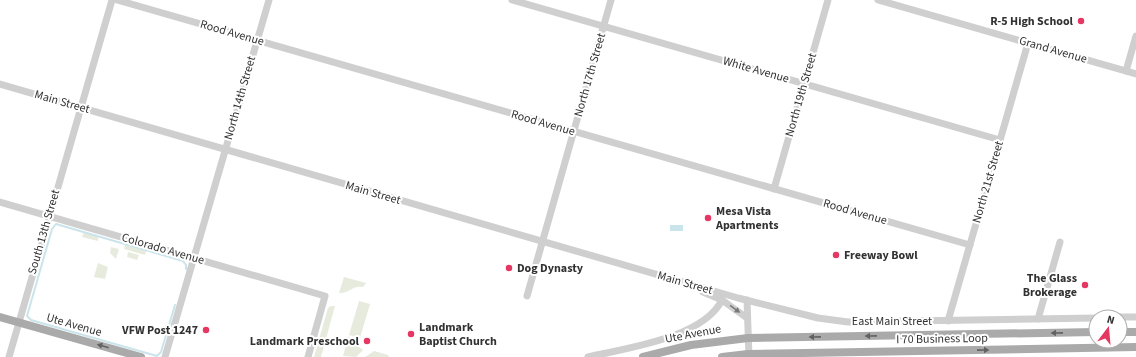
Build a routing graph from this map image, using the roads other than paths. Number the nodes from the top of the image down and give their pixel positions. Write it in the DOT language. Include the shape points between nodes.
graph roads {
  1 [pos="112,0"];
  2 [pos="117,0"];
  3 [pos="269,0"];
  4 [pos="512,0"];
  5 [pos="611,0"];
  6 [pos="828,0"];
  7 [pos="878,0"];
  8 [pos="604,26"];
  9 [pos="1136,36"];
  10 [pos="257,40"];
  11 [pos="1028,43"];
  12 [pos="1126,71"];
  13 [pos="1136,74"];
  14 [pos="0,84"];
  15 [pos="804,84"];
  16 [pos="81,107"];
  17 [pos="574,131"];
  18 [pos="1000,140"];
  19 [pos="225,150"];
  20 [pos="774,189"];
  21 [pos="0,202"];
  22 [pos="49,216"];
  23 [pos="543,242"];
  24 [pos="1060,242"];
  25 [pos="970,245"];
  26 [pos="194,258"];
  27 [pos="661,276"];
  28 [pos="527,296"];
  29 [pos="722,300"];
  30 [pos="747,300"];
  31 [pos="0,316"];
  32 [pos="747,318"];
  33 [pos="1088,318"];
  34 [pos="1038,319"];
  35 [pos="948,321"];
  36 [pos="19,322"];
  37 [pos="1088,332"];
  38 [pos="748,338"];
  39 [pos="1136,347"];
  40 [pos="748,356"];
  41 [pos="9,357"];
  42 [pos="141,357"];
  43 [pos="165,357"];
  44 [pos="308,357"];
  45 [pos="588,357"];
  46 [pos="643,357"];
  47 [pos="722,357"];
  1 -- 16 [label="street, South 13th Street"];
  2 -- 10 [label="street, Rood Avenue"];
  3 -- 10 [label="street, North 14th Street"];
  4 -- 8 [label="street, White Avenue"];
  5 -- 8 [label="street, North 17th Street"];
  6 -- 15 [label="street, North 19th Street"];
  7 -- 11 [label="street, Grand Avenue"];
  8 -- 15 [label="street, White Avenue"];
  8 -- 17 [label="street, North 17th Street"];
  9 -- 12 [label="street"];
  10 -- 17 [label="street, Rood Avenue"];
  10 -- 19 [label="street, North 14th Street"];
  11 -- 12 [label="street, Grand Avenue"];
  11 -- 18 [label="street, North 21st Street"];
  12 -- 13 [label="street, Grand Avenue"];
  14 -- 16 [label="street, Main Street"];
  15 -- 18 [label="street, White Avenue"];
  15 -- 20 [label="street, North 19th Street"];
  16 -- 19 [label="street, Main Street"];
  16 -- 22 [label="street, South 13th Street"];
  17 -- 20 [label="street, Rood Avenue"];
  17 -- 23 [label="street, North 17th Street"];
  18 -- 25 [label="street, North 21st Street"];
  19 -- 23 [label="street, Main Street"];
  19 -- 26 [label="street, North 14th Street"];
  20 -- 25 [label="street, Rood Avenue"];
  21 -- 22 [label="street, Colorado Avenue"];
  22 -- 26 [label="street, Colorado Avenue"];
  22 -- 36 [label="street, South 13th Street"];
  23 -- 27 [label="street, Main Street"];
  23 -- 28 [label="street, North 17th Street"];
  24 -- 34 [label="street"];
  25 -- 35 [label="street, North 21st Street"];
  26 -- 43 [label="street, North 14th Street"];
  26 -- 44 [label="street, Colorado Avenue" via="326,296"];
  27 -- 29 [label="street"];
  27 -- 30 [label="street, Main Street"];
  29 -- 32 [label="street, one-way"];
  29 -- 45 [label="street" via="712,314 682,331 651,342"];
  30 -- 32 [label="street"];
  30 -- 35 [label="street, East Main Street" via="833,320"];
  31 -- 36 [label="main road, Ute Avenue"];
  32 -- 38 [label="street"];
  33 -- 34 [label="street, East Main Street"];
  34 -- 35 [label="street, East Main Street"];
  36 -- 41 [label="street, South 13th Street"];
  42 -- 36 [label="main road, Ute Avenue, one-way"];
  37 -- 38 [label="main road, I 70 Business Loop, one-way"];
  38 -- 40 [label="street"];
  38 -- 46 [label="main road, Ute Avenue" via="692,345"];
  40 -- 39 [label="main road, I 70 Business Loop, one-way"];
  40 -- 47 [label="main road, I 70 Business Loop"];
}
